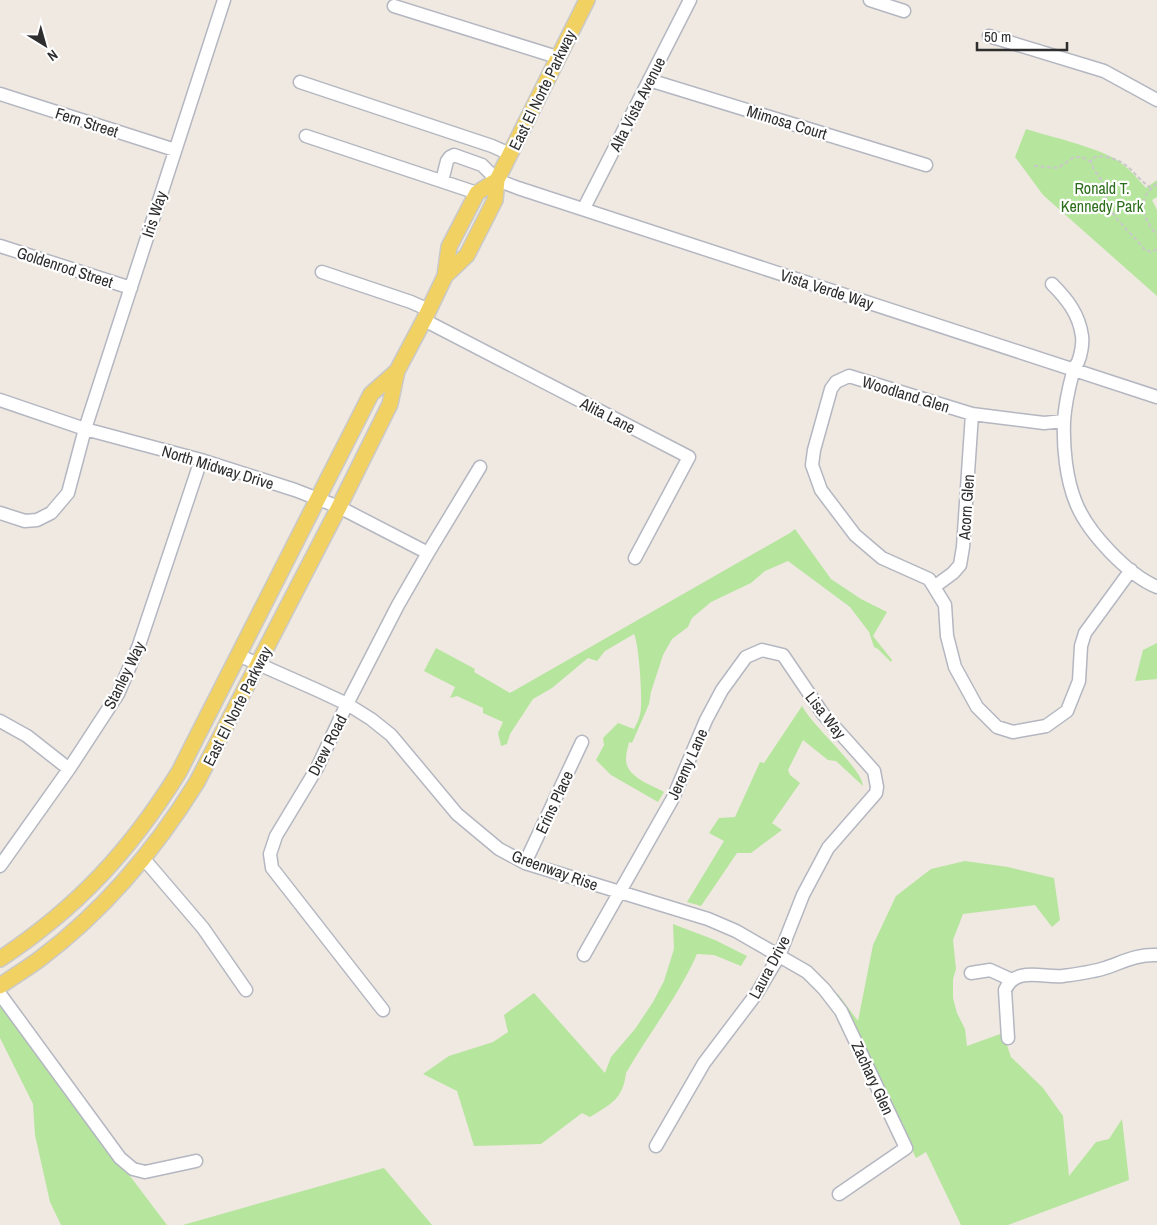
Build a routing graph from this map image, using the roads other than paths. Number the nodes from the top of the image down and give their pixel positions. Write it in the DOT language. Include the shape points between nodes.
graph roads {
  1 [pos="224,0"];
  2 [pos="587,0"];
  3 [pos="690,0"];
  4 [pos="870,0"];
  5 [pos="394,6"];
  6 [pos="904,11"];
  7 [pos="989,36"];
  8 [pos="557,57"];
  9 [pos="649,80"];
  10 [pos="300,82"];
  11 [pos="0,94"];
  12 [pos="1157,100"];
  13 [pos="306,136"];
  14 [pos="175,150"];
  15 [pos="510,154"];
  16 [pos="926,165"];
  17 [pos="497,180"];
  18 [pos="442,181"];
  19 [pos="477,193"];
  20 [pos="584,208"];
  21 [pos="0,246"];
  22 [pos="322,272"];
  23 [pos="445,276"];
  24 [pos="1052,284"];
  25 [pos="131,288"];
  26 [pos="427,315"];
  27 [pos="1074,370"];
  28 [pos="397,371"];
  29 [pos="1157,397"];
  30 [pos="0,400"];
  31 [pos="972,414"];
  32 [pos="1064,421"];
  33 [pos="85,429"];
  34 [pos="201,460"];
  35 [pos="480,467"];
  36 [pos="318,499"];
  37 [pos="339,507"];
  38 [pos="0,513"];
  39 [pos="428,553"];
  40 [pos="635,558"];
  41 [pos="1131,570"];
  42 [pos="934,587"];
  43 [pos="1157,587"];
  44 [pos="767,651"];
  45 [pos="238,655"];
  46 [pos="258,664"];
  47 [pos="347,704"];
  48 [pos="0,721"];
  49 [pos="582,742"];
  50 [pos="69,769"];
  51 [pos="878,787"];
  52 [pos="144,859"];
  53 [pos="525,863"];
  54 [pos="0,866"];
  55 [pos="620,893"];
  56 [pos="584,955"];
  57 [pos="1157,955"];
  58 [pos="779,956"];
  59 [pos="0,960"];
  60 [pos="971,973"];
  61 [pos="1012,980"];
  62 [pos="0,986"];
  63 [pos="246,990"];
  64 [pos="0,994"];
  65 [pos="383,1010"];
  66 [pos="1008,1038"];
  67 [pos="656,1146"];
  68 [pos="196,1161"];
  69 [pos="839,1194"];
  1 -- 14 [label="street, Iris Way"];
  2 -- 8 [label="main road, East El Norte Parkway"];
  3 -- 9 [label="street, Alta Vista Avenue"];
  4 -- 6 [label="street"];
  5 -- 8 [label="street"];
  7 -- 12 [label="street" via="1104,72"];
  8 -- 15 [label="main road, East El Norte Parkway"];
  9 -- 16 [label="street, Mimosa Court"];
  9 -- 20 [label="street, Alta Vista Avenue"];
  10 -- 15 [label="street"];
  11 -- 14 [label="street, Fern Street"];
  13 -- 18 [label="street"];
  14 -- 25 [label="street, Iris Way"];
  15 -- 17 [label="main road, East El Norte Parkway"];
  17 -- 18 [label="street" via="482,165 454,155 447,161"];
  17 -- 19 [label="main road, East El Norte Parkway"];
  17 -- 20 [label="street, Vista Verde Way"];
  17 -- 23 [label="main road, East El Norte Parkway" via="495,200 467,255"];
  18 -- 19 [label="street"];
  19 -- 23 [label="main road, East El Norte Parkway" via="449,247"];
  20 -- 27 [label="street, Vista Verde Way"];
  21 -- 25 [label="street, Goldenrod Street"];
  22 -- 26 [label="street" via="411,302"];
  23 -- 26 [label="main road, East El Norte Parkway"];
  24 -- 27 [label="street" via="1075,311 1082,337 1079,360"];
  25 -- 33 [label="street, Iris Way"];
  26 -- 28 [label="main road, East El Norte Parkway"];
  26 -- 40 [label="street, Alita Lane" via="689,457"];
  27 -- 29 [label="street, Vista Verde Way"];
  27 -- 32 [label="street"];
  28 -- 36 [label="main road, East El Norte Parkway" via="371,394"];
  28 -- 37 [label="main road, East El Norte Parkway" via="390,404"];
  30 -- 33 [label="street, North Midway Drive"];
  31 -- 32 [label="street, Woodland Glen" via="1044,424"];
  31 -- 42 [label="street, Acorn Glen" via="960,565"];
  31 -- 42 [label="street, Woodland Glen" via="849,376 836,382 831,389 814,450 812,465 821,490 855,535 882,558 929,580"];
  32 -- 41 [label="street" via="1067,475 1076,505 1113,556"];
  33 -- 34 [label="street, North Midway Drive"];
  33 -- 38 [label="street, Iris Way" via="68,493 50,514 25,521"];
  34 -- 36 [label="street, North Midway Drive"];
  34 -- 50 [label="street, Stanley Way" via="139,645 118,694"];
  35 -- 39 [label="street, Drew Road"];
  36 -- 37 [label="street, North Midway Drive"];
  36 -- 45 [label="main road, East El Norte Parkway"];
  37 -- 39 [label="street, North Midway Drive"];
  37 -- 46 [label="main road, East El Norte Parkway"];
  39 -- 47 [label="street, Drew Road"];
  41 -- 42 [label="street, Woodland Glen" via="1085,633 1079,681 1067,711 1046,726 1013,732 997,727 977,707 955,668 947,636 945,605"];
  41 -- 43 [label="street"];
  44 -- 51 [label="street, Lisa Way" via="783,655 823,714 874,771"];
  44 -- 55 [label="street, Jeremy Lane" via="746,657 722,690 672,798"];
  45 -- 46 [label="street, Greenway Rise"];
  45 -- 59 [label="main road, East El Norte Parkway" via="179,772 135,837 72,905 32,939"];
  46 -- 47 [label="street, Greenway Rise"];
  46 -- 52 [label="main road, East El Norte Parkway" via="197,782"];
  47 -- 53 [label="street, Greenway Rise" via="391,735 457,814 499,849"];
  47 -- 65 [label="street, Drew Road" via="317,768 276,836 270,854 272,868"];
  48 -- 50 [label="street" via="27,736"];
  49 -- 53 [label="street, Erins Place"];
  50 -- 54 [label="street, Stanley Way"];
  51 -- 58 [label="street, Laura Drive" via="828,848 803,895"];
  52 -- 62 [label="main road, East El Norte Parkway" via="118,890 82,924"];
  52 -- 63 [label="street" via="203,928"];
  53 -- 55 [label="street, Greenway Rise"];
  55 -- 56 [label="street, Jeremy Lane"];
  55 -- 58 [label="street, Greenway Rise" via="708,919"];
  57 -- 61 [label="street" via="1127,959 1104,968 1071,974 1018,975"];
  58 -- 67 [label="street, Laura Drive" via="757,993 704,1064"];
  58 -- 69 [label="street, Zachary Glen" via="806,972 841,1011 906,1148"];
  60 -- 61 [label="street" via="990,970"];
  61 -- 66 [label="street" via="1005,990"];
  64 -- 68 [label="street" via="115,1151 133,1169 145,1172"];
}
